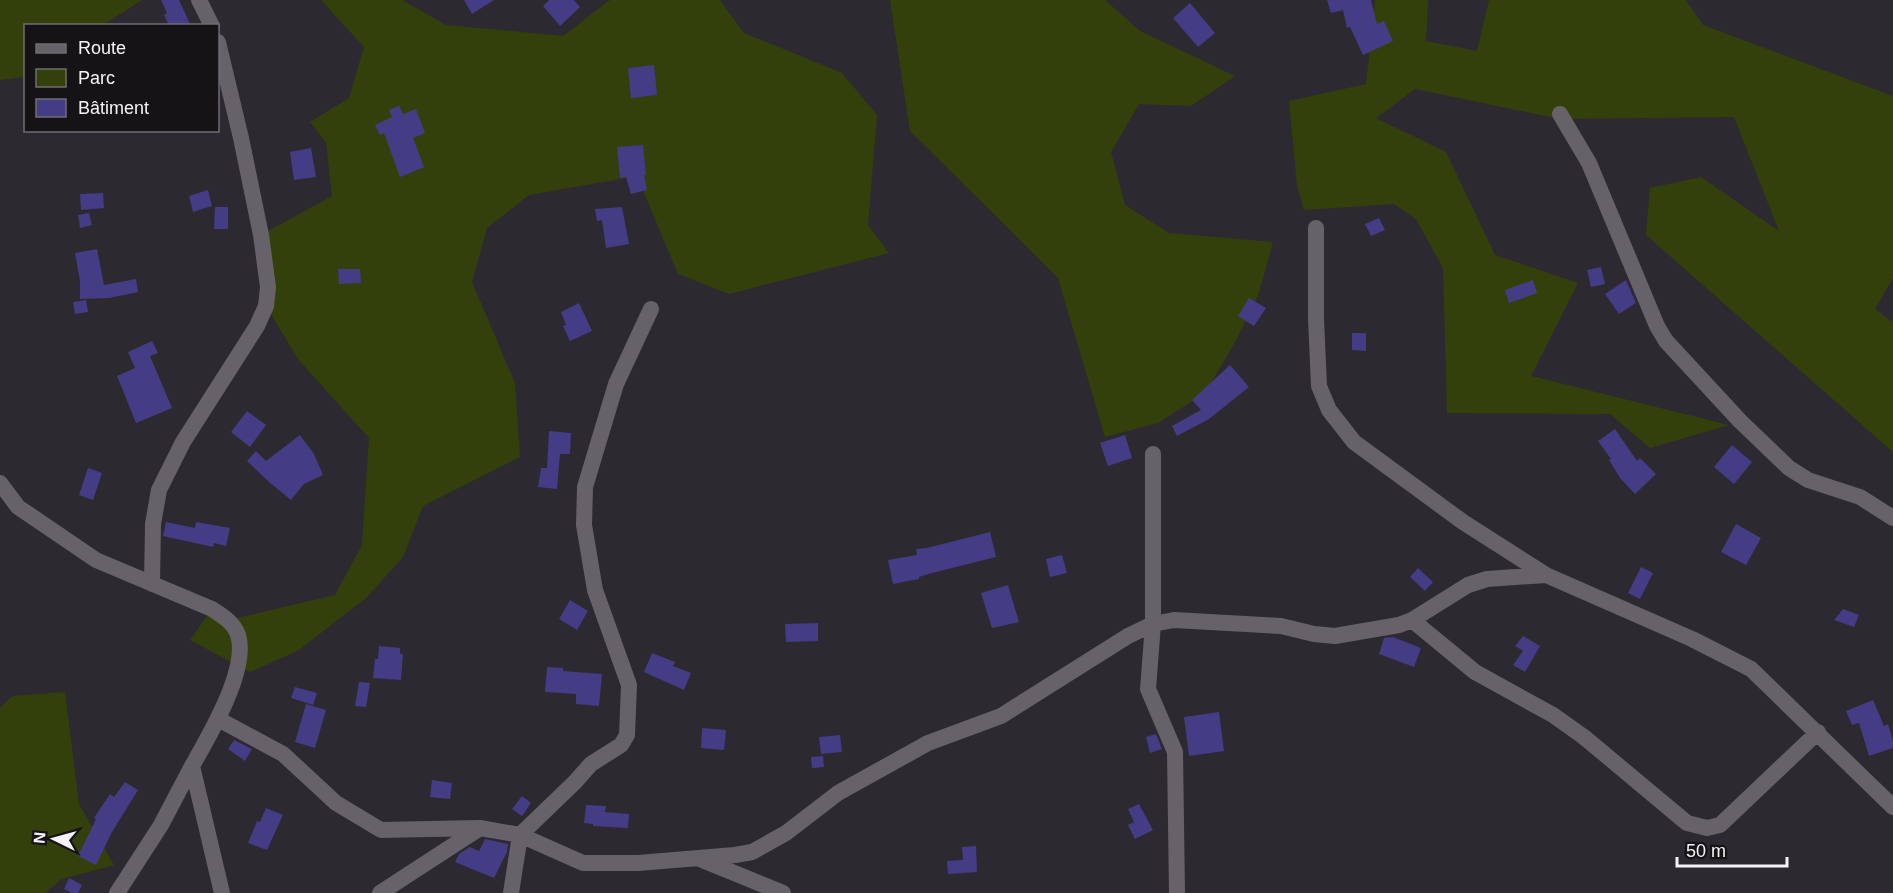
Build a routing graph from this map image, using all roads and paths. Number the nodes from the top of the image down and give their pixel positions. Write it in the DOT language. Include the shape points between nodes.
graph roads {
  1 [pos="199,0"];
  2 [pos="211,24"];
  3 [pos="219,46"];
  4 [pos="1560,114"];
  5 [pos="1316,228"];
  6 [pos="651,309"];
  7 [pos="1153,454"];
  8 [pos="0,483"];
  9 [pos="1893,518"];
  10 [pos="1546,575"];
  11 [pos="152,584"];
  12 [pos="1412,620"];
  13 [pos="1153,624"];
  14 [pos="218,719"];
  15 [pos="1818,732"];
  16 [pos="192,766"];
  17 [pos="1893,807"];
  18 [pos="480,828"];
  19 [pos="520,835"];
  20 [pos="696,858"];
  21 [pos="117,893"];
  22 [pos="222,893"];
  23 [pos="380,893"];
  24 [pos="511,893"];
  25 [pos="783,893"];
  26 [pos="1177,893"];
  1 -- 2 [label="street"];
  3 -- 11 [label="street" via="261,235 268,287 266,306 183,442 159,490 153,524"];
  4 -- 9 [label="street" via="1588,163 1666,340 1789,468 1808,480 1860,497"];
  5 -- 10 [label="street" via="1320,386 1329,410 1354,442 1464,522"];
  6 -- 19 [label="street" via="616,384 585,487 584,525 595,590 629,686 627,735 621,745 591,764"];
  7 -- 13 [label="street"];
  8 -- 11 [label="street" via="18,507 96,560"];
  10 -- 12 [label="street" via="1487,579 1468,585"];
  10 -- 15 [label="street" via="1751,669"];
  11 -- 14 [label="street" via="212,609 228,620 238,634 238,666"];
  12 -- 13 [label="street" via="1335,636 1281,626 1174,620"];
  12 -- 15 [label="street" via="1474,672 1553,715 1584,737 1688,823 1707,828 1720,825"];
  13 -- 20 [label="street" via="1001,716 928,743 838,793 786,833 752,852"];
  13 -- 26 [label="street" via="1148,689 1175,752"];
  14 -- 16 [label="street"];
  14 -- 18 [label="street" via="283,754 336,803 381,830"];
  15 -- 17 [label="street"];
  16 -- 21 [label="street" via="161,825"];
  16 -- 22 [label="street"];
  18 -- 19 [label="street"];
  18 -- 23 [label="street"];
  19 -- 20 [label="street" via="583,863"];
  19 -- 24 [label="street"];
  20 -- 25 [label="street"];
}
